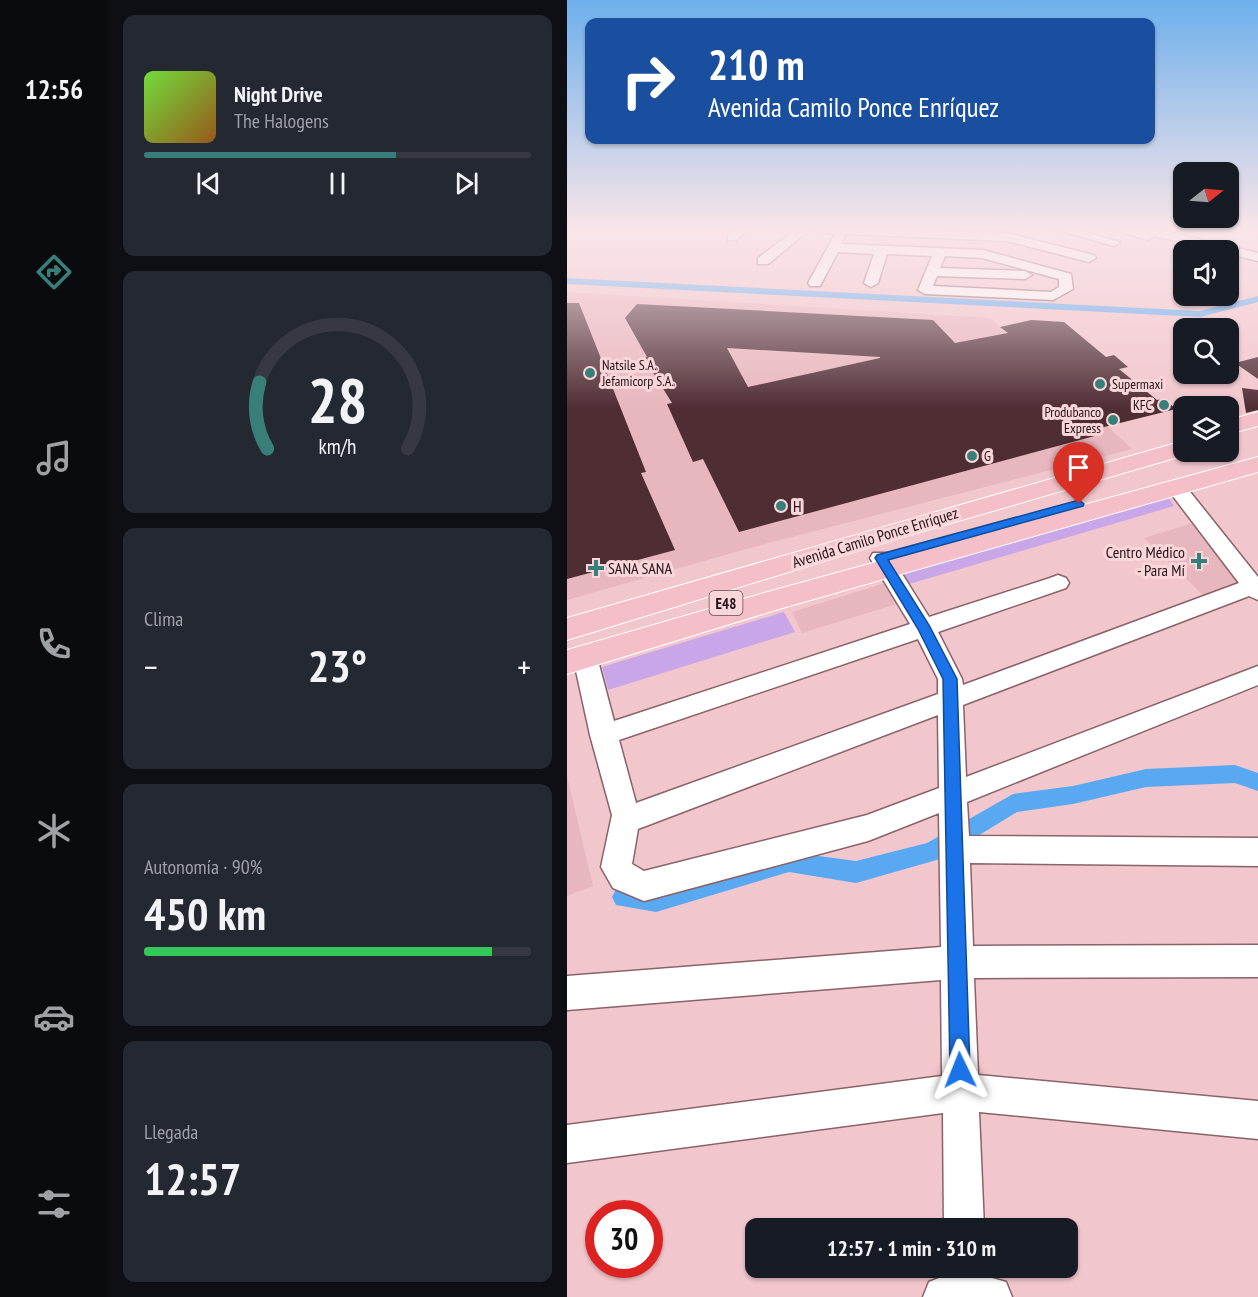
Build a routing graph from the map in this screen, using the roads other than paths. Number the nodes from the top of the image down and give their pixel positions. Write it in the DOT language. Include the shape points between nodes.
graph roads {
  1 [pos="926,288"];
  2 [pos="1066,288"];
  3 [pos="1258,419"];
  4 [pos="1239,424"];
  5 [pos="1258,428"];
  6 [pos="1239,433"];
  7 [pos="1173,443"];
  8 [pos="1173,451"];
  9 [pos="1258,455"];
  10 [pos="1258,464"];
  11 [pos="1181,481"];
  12 [pos="943,512"];
  13 [pos="791,550"];
  14 [pos="870,554"];
  15 [pos="1058,583"];
  16 [pos="1256,589"];
  17 [pos="567,613"];
  18 [pos="924,628"];
  19 [pos="567,629"];
  20 [pos="573,656"];
  21 [pos="1258,675"];
  22 [pos="952,699"];
  23 [pos="603,735"];
  24 [pos="954,792"];
  25 [pos="626,815"];
  26 [pos="954,849"];
  27 [pos="1258,852"];
  28 [pos="1258,961"];
  29 [pos="956,962"];
  30 [pos="567,993"];
  31 [pos="961,1092"];
  32 [pos="1258,1120"];
  33 [pos="567,1144"];
  34 [pos="964,1218"];
  1 -- 2 [label="street" via="1053,296"];
  3 -- 4 [label="main road"];
  5 -- 6 [label="main road"];
  7 -- 12 [label="main road, Avenida Camilo Ponce Enríquez / E48"];
  8 -- 12 [label="main road"];
  9 -- 11 [label="main road, Avenida Camilo Ponce Enríquez"];
  10 -- 11 [label="main road, Avenida Camilo Ponce Enríquez"];
  11 -- 14 [label="main road, Avenida Camilo Ponce Enríquez / E48" via="1145,486"];
  11 -- 14 [label="main road, Avenida Camilo Ponce Enríquez" via="927,557"];
  11 -- 16 [label="street"];
  12 -- 13 [label="main road, Avenida Camilo Ponce Enríquez / E48"];
  12 -- 14 [label="main road, Avenida Camilo Ponce Enríquez / E48"];
  13 -- 14 [label="main road"];
  13 -- 17 [label="main road, Avenida Camilo Ponce Enríquez / E48"];
  14 -- 18 [label="street"];
  14 -- 19 [label="main road, Avenida Camilo Ponce Enríquez / E48"];
  14 -- 20 [label="main road, Avenida Camilo Ponce Enríquez / E48"];
  14 -- 20 [label="main road, E48" via="771,601"];
  15 -- 18 [label="street"];
  16 -- 22 [label="street"];
  18 -- 22 [label="street" via="950,679"];
  18 -- 23 [label="street"];
  20 -- 23 [label="street"];
  21 -- 24 [label="street"];
  22 -- 24 [label="street"];
  22 -- 25 [label="street" via="639,816"];
  23 -- 25 [label="street"];
  24 -- 25 [label="street" via="867,828 644,886 622,877 616,867"];
  24 -- 26 [label="street"];
  26 -- 27 [label="street"];
  26 -- 29 [label="street"];
  28 -- 29 [label="street"];
  29 -- 30 [label="street"];
  29 -- 31 [label="street"];
  31 -- 32 [label="street"];
  31 -- 33 [label="street"];
  31 -- 34 [label="street"];
}
